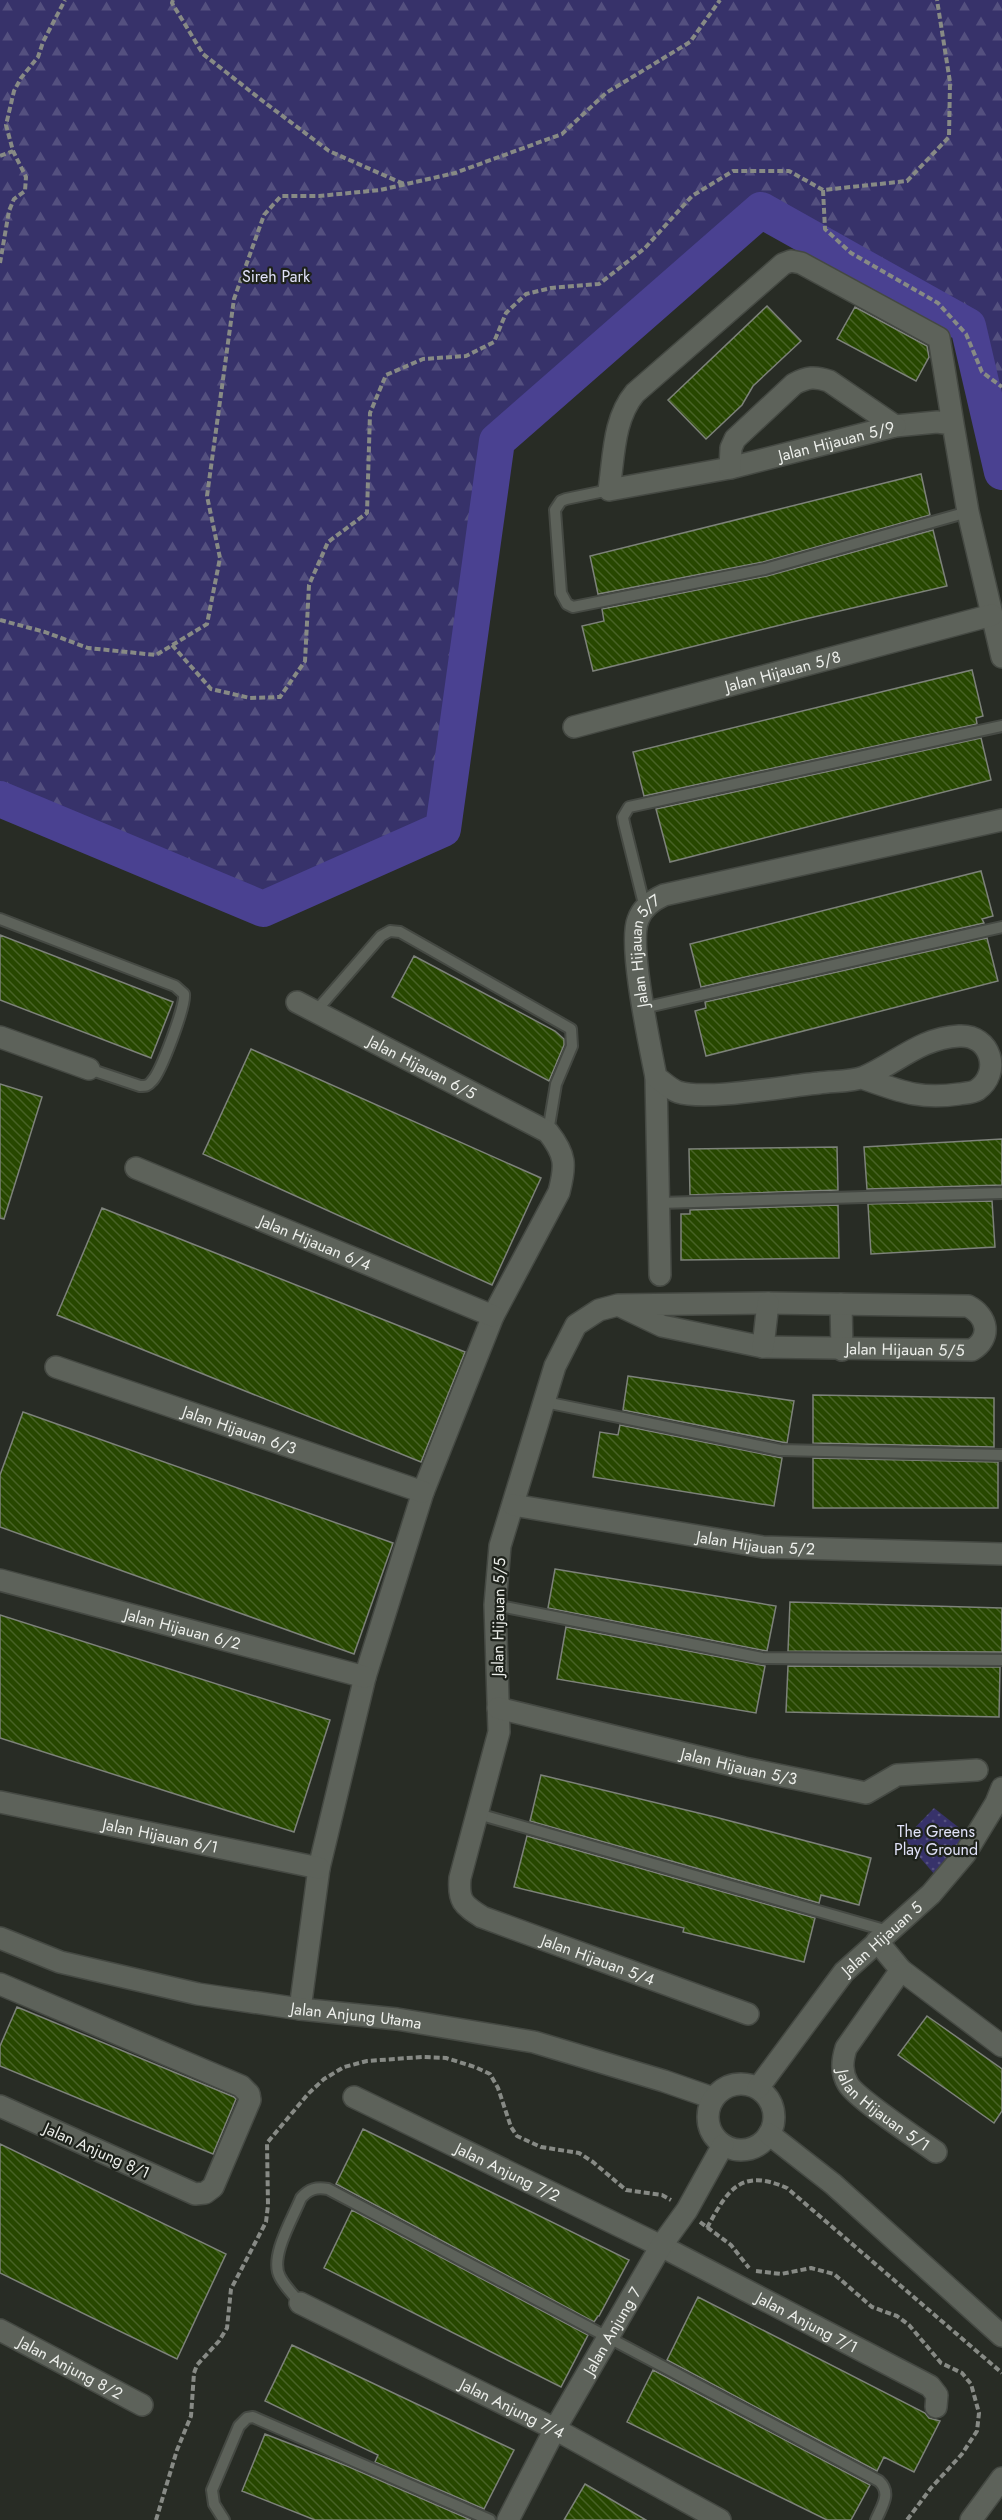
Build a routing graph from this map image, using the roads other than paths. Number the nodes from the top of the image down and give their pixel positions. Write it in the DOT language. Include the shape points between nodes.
graph roads {
  1 [pos="953,424"];
  2 [pos="895,426"];
  3 [pos="730,468"];
  4 [pos="609,490"];
  5 [pos="968,512"];
  6 [pos="992,615"];
  7 [pos="1002,657"];
  8 [pos="1002,726"];
  9 [pos="574,727"];
  10 [pos="1002,820"];
  11 [pos="645,909"];
  12 [pos="0,919"];
  13 [pos="1002,927"];
  14 [pos="306,1007"];
  15 [pos="643,1008"];
  16 [pos="0,1037"];
  17 [pos="88,1069"];
  18 [pos="656,1077"];
  19 [pos="862,1078"];
  20 [pos="548,1132"];
  21 [pos="135,1168"];
  22 [pos="1002,1193"];
  23 [pos="658,1203"];
  24 [pos="660,1275"];
  25 [pos="768,1303"];
  26 [pos="841,1304"];
  27 [pos="618,1305"];
  28 [pos="493,1316"];
  29 [pos="763,1347"];
  30 [pos="842,1350"];
  31 [pos="56,1366"];
  32 [pos="545,1402"];
  33 [pos="1002,1455"];
  34 [pos="423,1492"];
  35 [pos="513,1505"];
  36 [pos="1002,1554"];
  37 [pos="0,1580"];
  38 [pos="495,1605"];
  39 [pos="1002,1660"];
  40 [pos="365,1677"];
  41 [pos="498,1708"];
  42 [pos="977,1770"];
  43 [pos="1002,1788"];
  44 [pos="0,1802"];
  45 [pos="478,1815"];
  46 [pos="319,1868"];
  47 [pos="458,1892"];
  48 [pos="882,1936"];
  49 [pos="0,1938"];
  50 [pos="901,1970"];
  51 [pos="0,1984"];
  52 [pos="300,2009"];
  53 [pos="748,2014"];
  54 [pos="1002,2046"];
  55 [pos="758,2088"];
  56 [pos="354,2097"];
  57 [pos="713,2098"];
  58 [pos="0,2106"];
  59 [pos="769,2134"];
  60 [pos="723,2145"];
  61 [pos="936,2152"];
  62 [pos="661,2246"];
  63 [pos="300,2304"];
  64 [pos="0,2330"];
  65 [pos="1002,2336"];
  66 [pos="609,2337"];
  67 [pos="142,2404"];
  68 [pos="936,2407"];
  69 [pos="555,2429"];
  70 [pos="1002,2478"];
  71 [pos="224,2520"];
  72 [pos="490,2520"];
  73 [pos="508,2520"];
  74 [pos="720,2520"];
  75 [pos="876,2520"];
  76 [pos="971,2520"];
  1 -- 2 [label="street"];
  1 -- 4 [label="street" via="939,339 791,261 626,404 620,418"];
  1 -- 5 [label="street"];
  2 -- 3 [label="street, Jalan Hijauan 5/9"];
  2 -- 3 [label="street, Jalan Hijauan 5/9" via="829,381 805,378 735,439"];
  3 -- 4 [label="street, Jalan Hijauan 5/9"];
  4 -- 5 [label="lane" via="566,499 555,510 561,593 573,607 765,569"];
  5 -- 6 [label="street"];
  6 -- 7 [label="street"];
  6 -- 9 [label="street, Jalan Hijauan 5/8"];
  8 -- 11 [label="lane" via="629,807 623,817"];
  10 -- 11 [label="street, Jalan Hijauan 5/7" via="664,895 652,900"];
  11 -- 15 [label="street, Jalan Hijauan 5/7" via="635,933"];
  12 -- 17 [label="lane" via="175,986 184,994 184,1006 151,1083 140,1086"];
  13 -- 15 [label="lane"];
  14 -- 20 [label="street, Jalan Hijauan 6/5"];
  14 -- 20 [label="lane" via="381,936 390,931 400,932 571,1029 572,1046 556,1084"];
  15 -- 18 [label="street, Jalan Hijauan 5/7"];
  16 -- 17 [label="street"];
  18 -- 19 [label="street" via="678,1092 693,1094"];
  18 -- 23 [label="street, Jalan Hijauan 5/7"];
  19 -- 19 [label="street" via="909,1051 958,1036 983,1042 993,1063 985,1084 974,1092 944,1096 914,1096"];
  20 -- 28 [label="street" via="561,1148 564,1174 559,1192"];
  21 -- 28 [label="street, Jalan Hijauan 6/4"];
  22 -- 23 [label="lane"];
  23 -- 24 [label="street, Jalan Hijauan 5/7"];
  25 -- 26 [label="street, Jalan Hijauan 5/5"];
  25 -- 27 [label="street, Jalan Hijauan 5/5"];
  25 -- 29 [label="street"];
  26 -- 30 [label="street"];
  26 -- 30 [label="street, Jalan Hijauan 5/5" via="968,1306 980,1314 986,1330 982,1341 972,1350"];
  27 -- 29 [label="street, Jalan Hijauan 5/5" via="662,1326"];
  27 -- 32 [label="street, Jalan Hijauan 5/5" via="599,1310 576,1325 555,1366"];
  28 -- 34 [label="street"];
  29 -- 30 [label="street, Jalan Hijauan 5/5"];
  31 -- 34 [label="street, Jalan Hijauan 6/3"];
  32 -- 33 [label="lane" via="780,1450"];
  32 -- 35 [label="street, Jalan Hijauan 5/5"];
  34 -- 40 [label="street"];
  35 -- 36 [label="street, Jalan Hijauan 5/2" via="763,1547"];
  35 -- 38 [label="street, Jalan Hijauan 5/5" via="500,1546"];
  37 -- 40 [label="street, Jalan Hijauan 6/2"];
  38 -- 39 [label="lane" via="762,1658"];
  38 -- 41 [label="street, Jalan Hijauan 5/5"];
  40 -- 46 [label="street"];
  41 -- 42 [label="street, Jalan Hijauan 5/3" via="744,1768 866,1793 897,1775"];
  41 -- 45 [label="street, Jalan Hijauan 5/5" via="499,1732"];
  43 -- 48 [label="street, Jalan Hijauan 5" via="965,1854 931,1894"];
  44 -- 46 [label="street, Jalan Hijauan 6/1"];
  45 -- 47 [label="street, Jalan Hijauan 5/5"];
  45 -- 48 [label="lane"];
  46 -- 52 [label="street"];
  47 -- 53 [label="street, Jalan Hijauan 5/4" via="465,1906 482,1917"];
  48 -- 50 [label="street"];
  48 -- 55 [label="street, Jalan Hijauan 5" via="844,1972"];
  49 -- 52 [label="street, Jalan Anjung Utama" via="60,1962 198,1994"];
  50 -- 54 [label="street"];
  50 -- 61 [label="street, Jalan Hijauan 5/1" via="846,2048 843,2074 851,2089"];
  51 -- 58 [label="street, Jalan Anjung 8/1" via="249,2094 248,2105 213,2187 195,2194"];
  52 -- 57 [label="street, Jalan Anjung Utama" via="397,2019 534,2042"];
  55 -- 57 [label="street" via="733,2084"];
  55 -- 59 [label="street" via="773,2109"];
  56 -- 62 [label="street, Jalan Anjung 7/2"];
  57 -- 60 [label="street" via="708,2124"];
  59 -- 60 [label="street" via="748,2149"];
  59 -- 65 [label="street" via="833,2184"];
  60 -- 62 [label="street, Jalan Anjung 7" via="687,2210"];
  62 -- 66 [label="street, Jalan Anjung 7"];
  62 -- 68 [label="street, Jalan Anjung 7/1" via="930,2386 938,2395"];
  63 -- 66 [label="lane" via="280,2277 278,2253 301,2198 320,2188"];
  63 -- 69 [label="street, Jalan Anjung 7/4"];
  64 -- 67 [label="street, Jalan Anjung 8/2"];
  66 -- 69 [label="street, Jalan Anjung 7"];
  66 -- 75 [label="lane" via="879,2481 887,2495"];
  69 -- 73 [label="street, Jalan Anjung 7"];
  69 -- 74 [label="street, Jalan Anjung 7/4"];
  70 -- 76 [label="street"];
  71 -- 72 [label="lane" via="214,2504 212,2490 239,2426 253,2416"];
}
